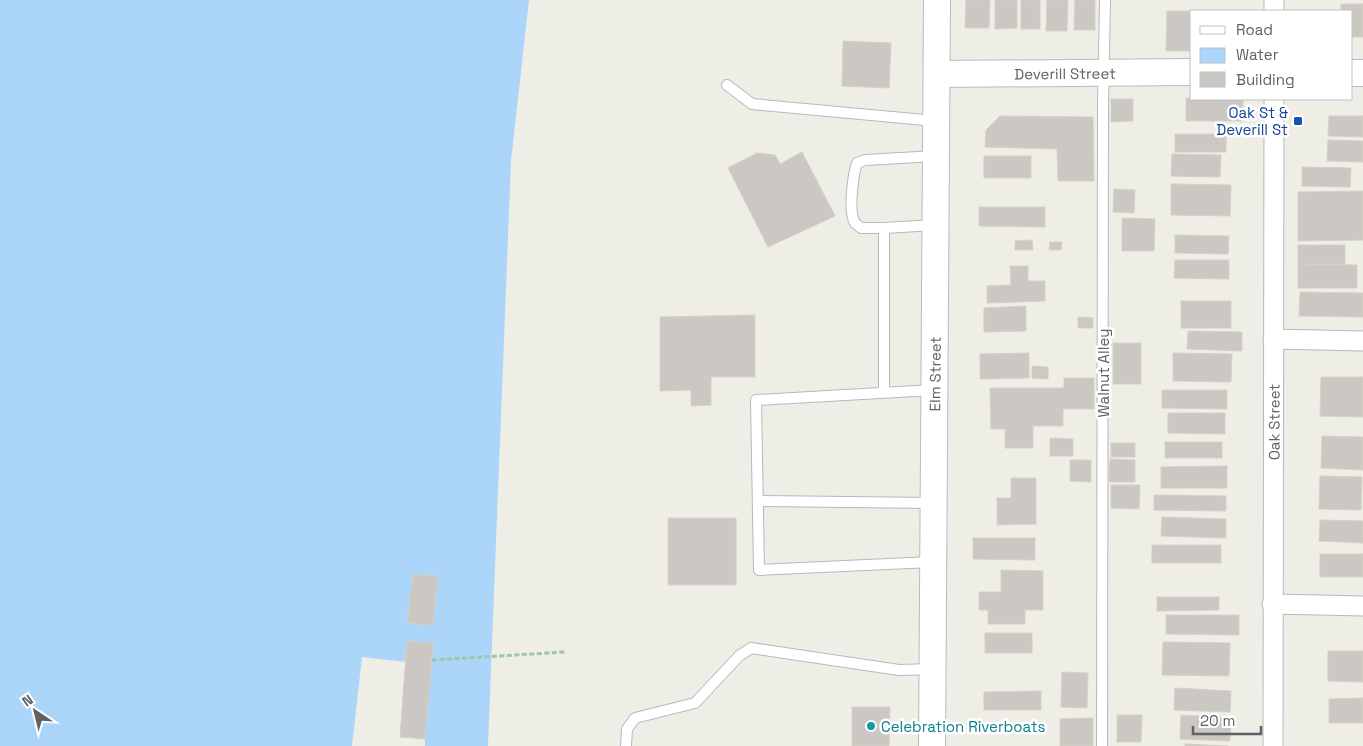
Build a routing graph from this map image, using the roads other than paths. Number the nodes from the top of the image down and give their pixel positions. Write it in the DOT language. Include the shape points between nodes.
graph roads {
  1 [pos="937,0"];
  2 [pos="1105,0"];
  3 [pos="1104,72"];
  4 [pos="1190,72"];
  5 [pos="937,74"];
  6 [pos="727,86"];
  7 [pos="1274,100"];
  8 [pos="936,121"];
  9 [pos="936,156"];
  10 [pos="935,225"];
  11 [pos="884,228"];
  12 [pos="1273,339"];
  13 [pos="1363,341"];
  14 [pos="934,390"];
  15 [pos="884,392"];
  16 [pos="758,501"];
  17 [pos="933,503"];
  18 [pos="933,562"];
  19 [pos="1272,604"];
  20 [pos="1363,606"];
  21 [pos="933,669"];
  22 [pos="626,746"];
  23 [pos="932,746"];
  24 [pos="1102,746"];
  25 [pos="1273,746"];
  1 -- 5 [label="main road, Elm Street"];
  2 -- 3 [label="lane, Walnut Alley"];
  3 -- 4 [label="main road, Deverill Street"];
  3 -- 5 [label="main road, Deverill Street"];
  3 -- 24 [label="lane, Walnut Alley"];
  5 -- 8 [label="main road, Elm Street"];
  6 -- 8 [label="lane" via="752,104"];
  7 -- 12 [label="street, Oak Street"];
  8 -- 9 [label="main road, Elm Street"];
  9 -- 10 [label="main road, Elm Street"];
  9 -- 11 [label="lane" via="857,163 852,211 855,222 861,228"];
  10 -- 11 [label="lane"];
  10 -- 14 [label="main road, Elm Street"];
  11 -- 15 [label="lane"];
  12 -- 13 [label="street"];
  12 -- 19 [label="street, Oak Street"];
  14 -- 15 [label="lane"];
  14 -- 17 [label="main road, Elm Street"];
  15 -- 16 [label="lane" via="756,400"];
  16 -- 17 [label="lane"];
  16 -- 18 [label="lane" via="759,570"];
  17 -- 18 [label="main road, Elm Street"];
  18 -- 21 [label="main road, Elm Street"];
  19 -- 20 [label="street"];
  19 -- 25 [label="street, Oak Street"];
  21 -- 22 [label="lane" via="899,670 751,648 739,656 695,703 635,718 627,729"];
  21 -- 23 [label="main road, Elm Street"];
}
